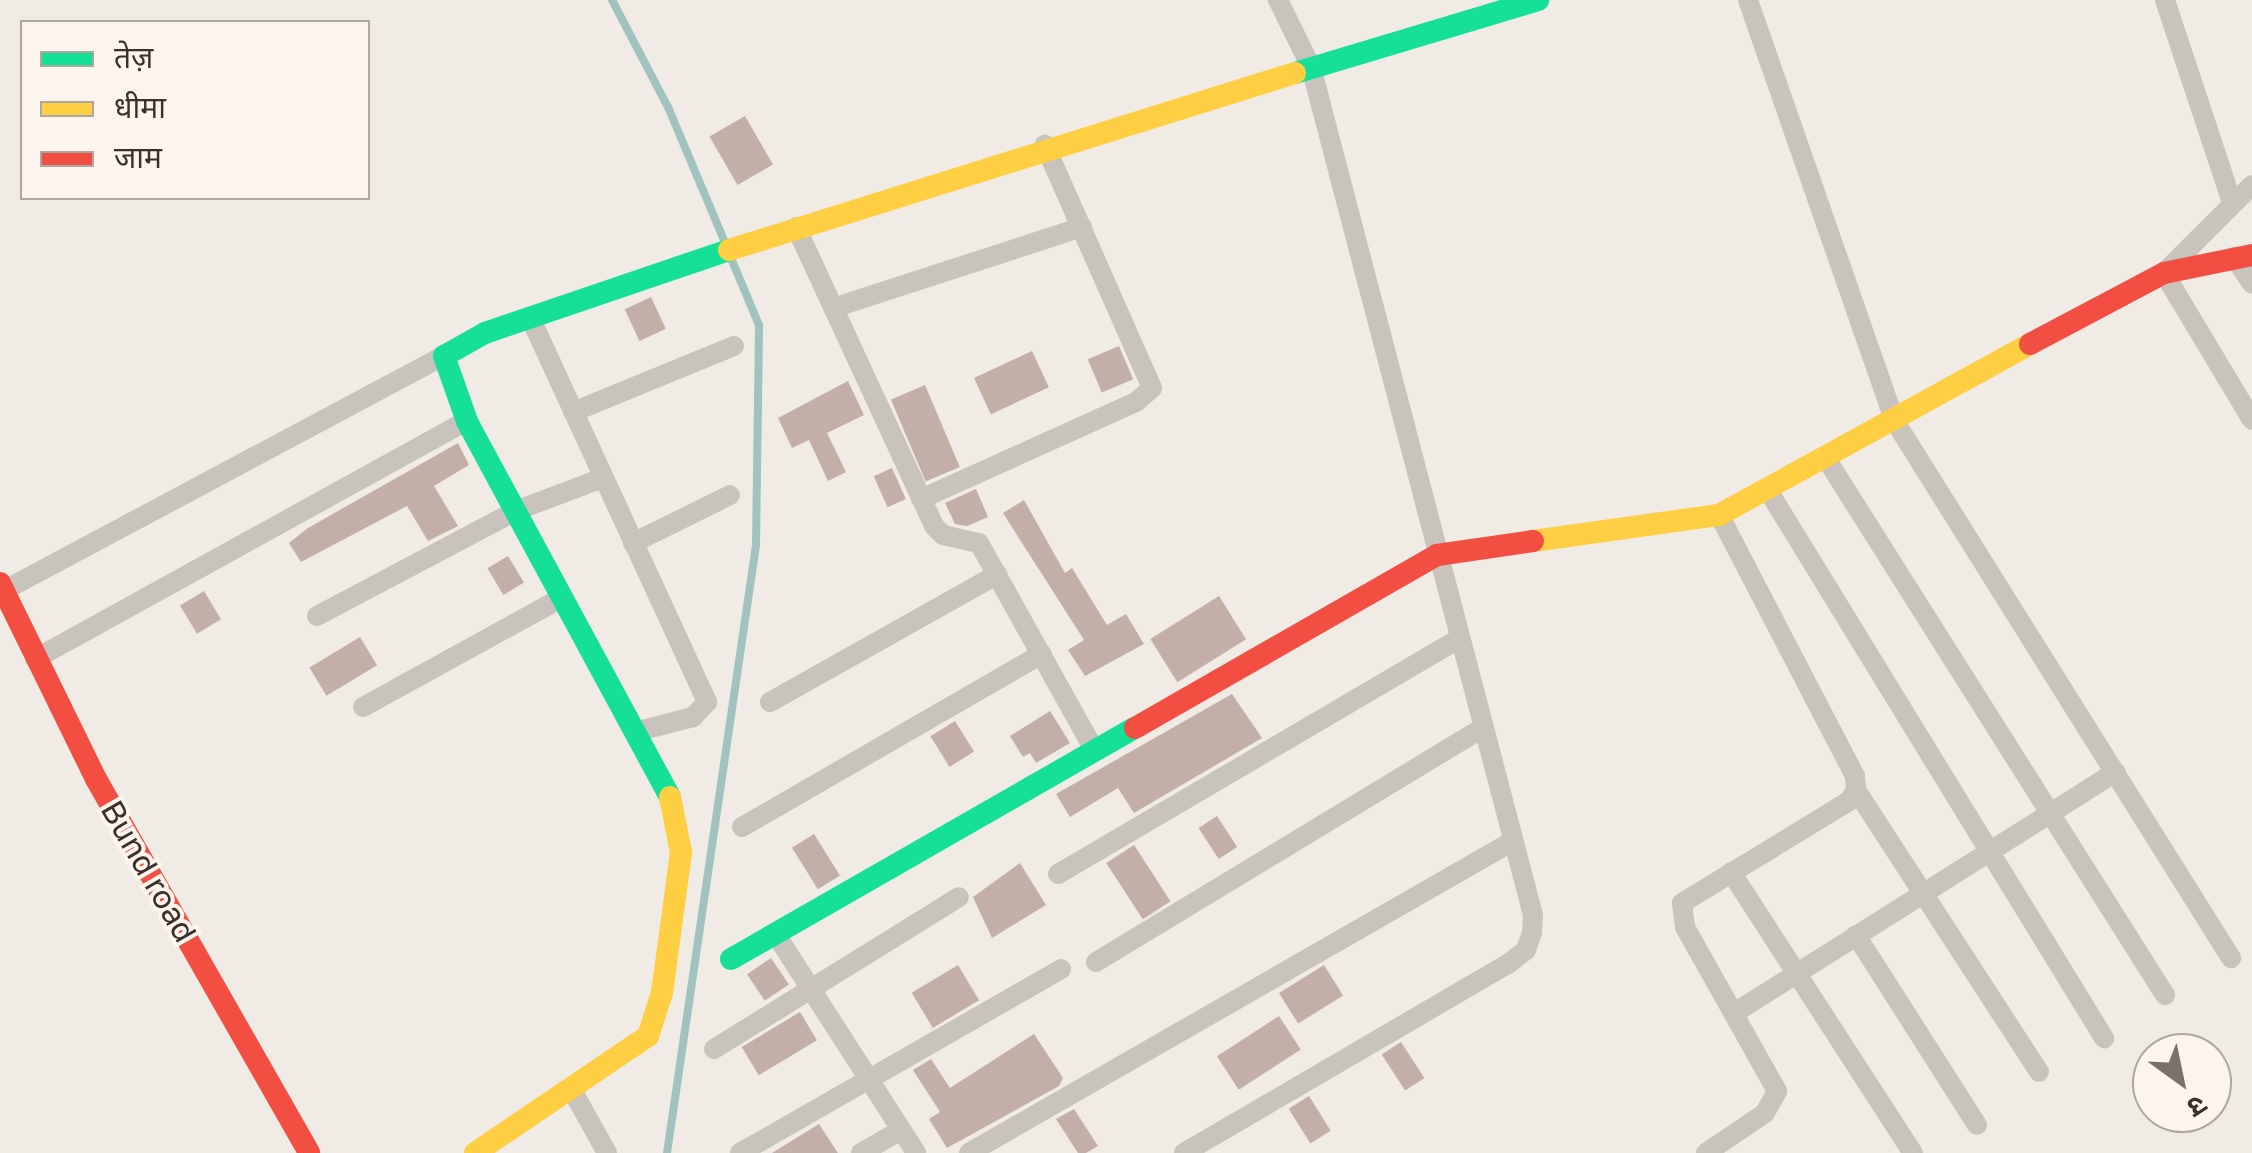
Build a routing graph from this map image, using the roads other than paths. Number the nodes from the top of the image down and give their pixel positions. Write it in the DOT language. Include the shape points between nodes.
graph roads {
  1 [pos="1278,0"];
  2 [pos="1538,0"];
  3 [pos="1748,0"];
  4 [pos="2165,0"];
  5 [pos="1311,67"];
  6 [pos="1045,145"];
  7 [pos="2252,185"];
  8 [pos="2232,202"];
  9 [pos="796,228"];
  10 [pos="1082,228"];
  11 [pos="2243,256"];
  12 [pos="2164,273"];
  13 [pos="2252,284"];
  14 [pos="833,308"];
  15 [pos="530,317"];
  16 [pos="734,346"];
  17 [pos="444,356"];
  18 [pos="573,412"];
  19 [pos="1894,420"];
  20 [pos="2252,420"];
  21 [pos="467,421"];
  22 [pos="1827,460"];
  23 [pos="603,478"];
  24 [pos="1770,492"];
  25 [pos="730,495"];
  26 [pos="921,500"];
  27 [pos="515,511"];
  28 [pos="1719,516"];
  29 [pos="633,543"];
  30 [pos="1436,555"];
  31 [pos="998,574"];
  32 [pos="2,587"];
  33 [pos="561,598"];
  34 [pos="317,616"];
  35 [pos="1458,638"];
  36 [pos="1042,654"];
  37 [pos="35,660"];
  38 [pos="770,702"];
  39 [pos="363,707"];
  40 [pos="1483,728"];
  41 [pos="635,732"];
  42 [pos="1092,746"];
  43 [pos="2115,772"];
  44 [pos="1856,790"];
  45 [pos="2051,812"];
  46 [pos="742,827"];
  47 [pos="1513,841"];
  48 [pos="1991,849"];
  49 [pos="1730,872"];
  50 [pos="1058,874"];
  51 [pos="1923,893"];
  52 [pos="959,898"];
  53 [pos="774,932"];
  54 [pos="1856,935"];
  55 [pos="731,958"];
  56 [pos="2231,958"];
  57 [pos="1096,962"];
  58 [pos="1062,969"];
  59 [pos="1796,973"];
  60 [pos="811,989"];
  61 [pos="2165,995"];
  62 [pos="1736,1012"];
  63 [pos="2104,1038"];
  64 [pos="714,1048"];
  65 [pos="2038,1072"];
  66 [pos="868,1079"];
  67 [pos="572,1090"];
  68 [pos="1977,1125"];
  69 [pos="901,1130"];
  70 [pos="309,1153"];
  71 [pos="475,1153"];
  72 [pos="607,1153"];
  73 [pos="740,1153"];
  74 [pos="861,1153"];
  75 [pos="916,1153"];
  76 [pos="969,1153"];
  77 [pos="1184,1153"];
  78 [pos="1706,1153"];
  79 [pos="1913,1153"];
  1 -- 5 [label="street"];
  2 -- 5 [label="street"];
  3 -- 19 [label="street"];
  4 -- 8 [label="street"];
  5 -- 6 [label="street"];
  5 -- 30 [label="street"];
  6 -- 9 [label="street"];
  6 -- 10 [label="street"];
  7 -- 8 [label="street"];
  8 -- 12 [label="street"];
  9 -- 14 [label="street"];
  9 -- 15 [label="street"];
  10 -- 14 [label="street"];
  10 -- 26 [label="street" via="1151,378 1148,396"];
  11 -- 12 [label="street"];
  11 -- 13 [label="street"];
  12 -- 19 [label="street"];
  12 -- 20 [label="street"];
  14 -- 26 [label="street"];
  15 -- 17 [label="street"];
  15 -- 18 [label="street"];
  16 -- 18 [label="street"];
  17 -- 21 [label="street"];
  17 -- 32 [label="street"];
  18 -- 23 [label="street"];
  19 -- 22 [label="street"];
  19 -- 43 [label="street"];
  21 -- 27 [label="street"];
  21 -- 37 [label="street"];
  22 -- 24 [label="street"];
  22 -- 45 [label="street"];
  23 -- 27 [label="street"];
  23 -- 29 [label="street"];
  24 -- 28 [label="street"];
  24 -- 48 [label="street"];
  25 -- 29 [label="street"];
  26 -- 31 [label="street" via="943,535 979,543"];
  27 -- 33 [label="street"];
  27 -- 34 [label="street"];
  28 -- 30 [label="street"];
  28 -- 44 [label="street" via="1855,776"];
  29 -- 41 [label="street" via="707,702 692,717"];
  30 -- 35 [label="street"];
  30 -- 42 [label="street"];
  31 -- 36 [label="street"];
  31 -- 38 [label="street"];
  32 -- 37 [label="street, Bund road"];
  33 -- 39 [label="street"];
  33 -- 41 [label="street"];
  35 -- 40 [label="street"];
  35 -- 50 [label="street"];
  36 -- 42 [label="street"];
  36 -- 46 [label="street"];
  37 -- 70 [label="street, Bund road"];
  40 -- 47 [label="street"];
  40 -- 57 [label="street"];
  41 -- 67 [label="street" via="679,826 662,992 648,1036"];
  42 -- 53 [label="street"];
  43 -- 45 [label="street"];
  43 -- 56 [label="street"];
  44 -- 49 [label="street" via="1849,801"];
  44 -- 51 [label="street"];
  45 -- 48 [label="street"];
  45 -- 61 [label="street"];
  47 -- 76 [label="street"];
  47 -- 77 [label="street" via="1533,915 1526,950"];
  48 -- 51 [label="street"];
  48 -- 63 [label="street"];
  49 -- 59 [label="street"];
  49 -- 62 [label="street" via="1682,903 1681,911"];
  51 -- 54 [label="street"];
  51 -- 65 [label="street"];
  52 -- 60 [label="street"];
  53 -- 55 [label="street"];
  53 -- 60 [label="street"];
  54 -- 59 [label="street"];
  54 -- 68 [label="street"];
  58 -- 66 [label="street"];
  59 -- 62 [label="street"];
  59 -- 79 [label="street"];
  60 -- 64 [label="street"];
  60 -- 66 [label="street"];
  62 -- 78 [label="street" via="1773,1080 1776,1101"];
  66 -- 69 [label="street"];
  66 -- 73 [label="street"];
  67 -- 71 [label="street"];
  67 -- 72 [label="street"];
  69 -- 74 [label="street"];
  69 -- 75 [label="street"];
}
